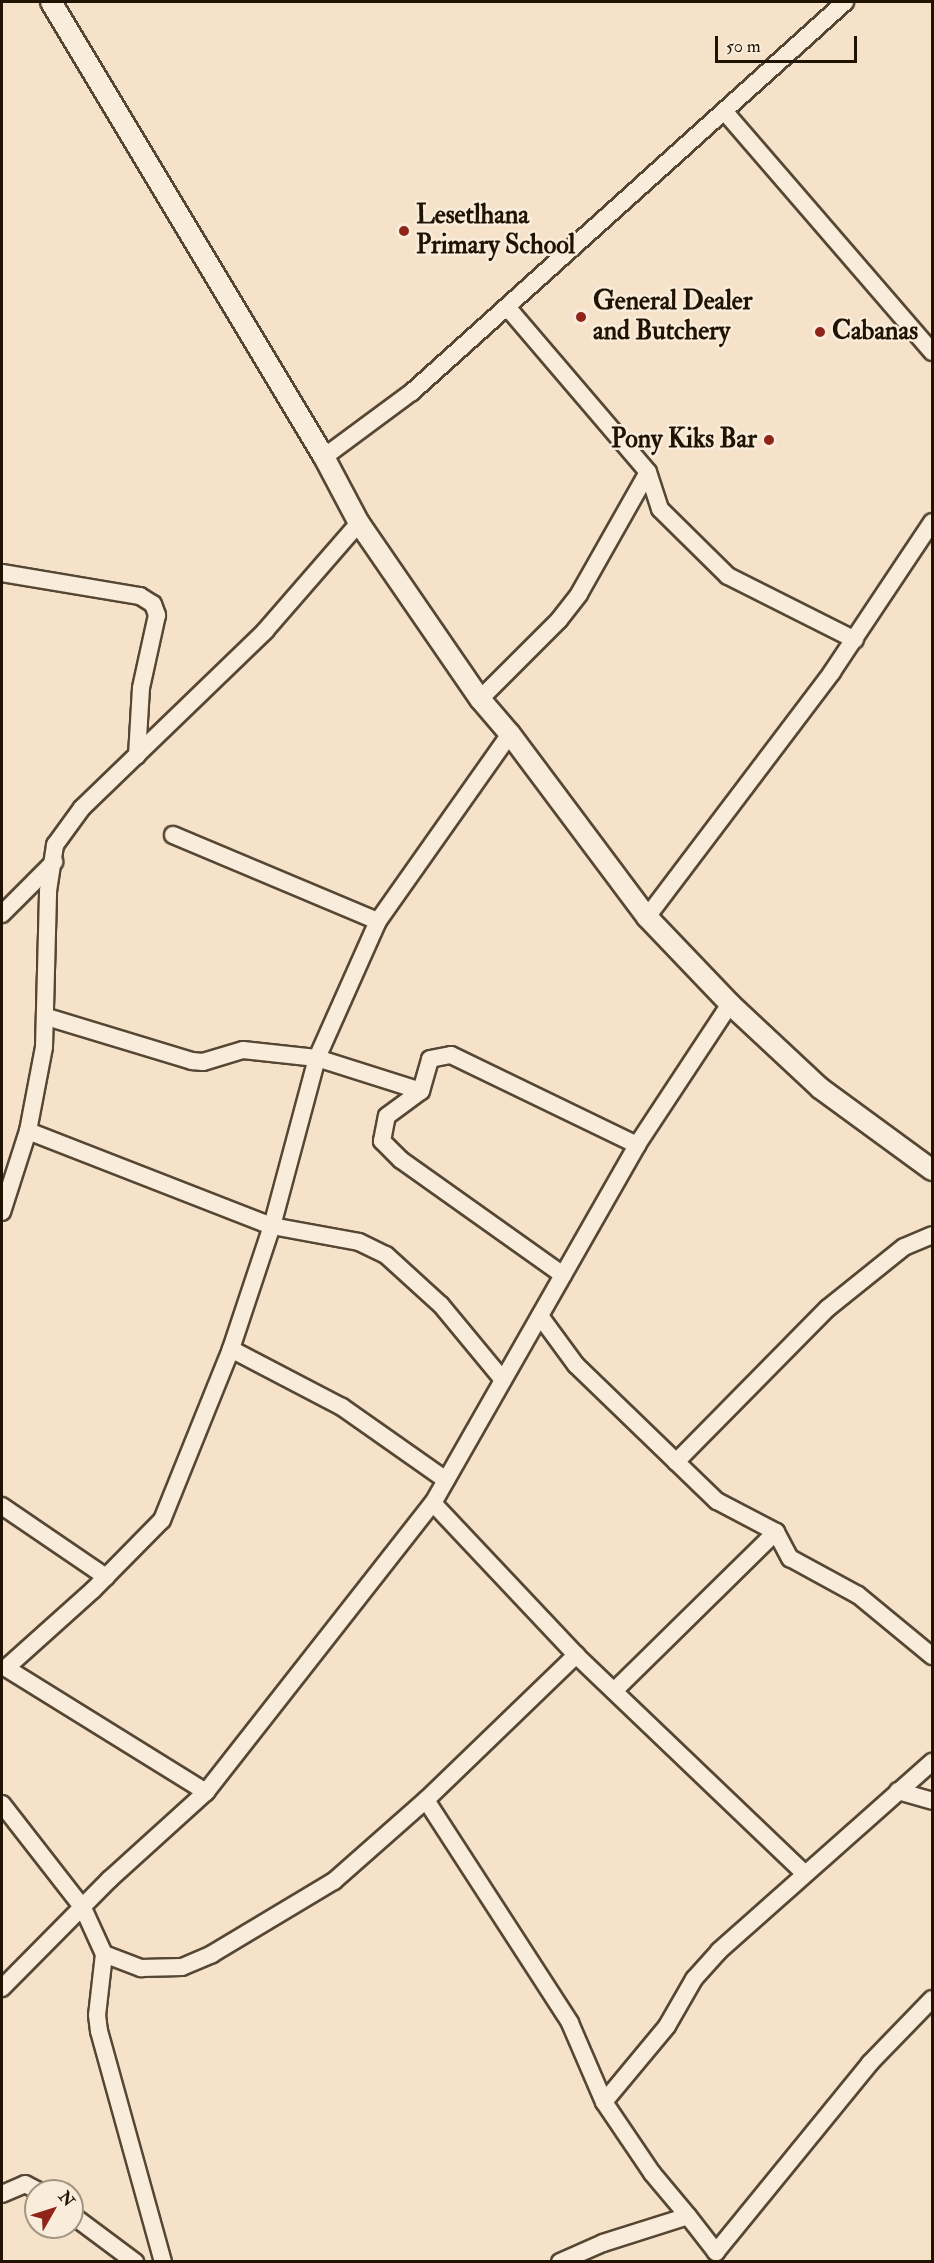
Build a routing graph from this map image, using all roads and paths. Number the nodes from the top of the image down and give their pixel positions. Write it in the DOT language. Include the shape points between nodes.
graph roads {
  1 [pos="51,2"];
  2 [pos="845,2"];
  3 [pos="724,112"];
  4 [pos="507,307"];
  5 [pos="933,352"];
  6 [pos="324,458"];
  7 [pos="648,472"];
  8 [pos="359,523"];
  9 [pos="932,524"];
  10 [pos="2,573"];
  11 [pos="855,640"];
  12 [pos="480,699"];
  13 [pos="510,734"];
  14 [pos="137,756"];
  15 [pos="173,835"];
  16 [pos="55,862"];
  17 [pos="2,914"];
  18 [pos="647,917"];
  19 [pos="378,921"];
  20 [pos="730,1005"];
  21 [pos="47,1017"];
  22 [pos="317,1058"];
  23 [pos="421,1091"];
  24 [pos="28,1131"];
  25 [pos="637,1145"];
  26 [pos="933,1170"];
  27 [pos="4,1195"];
  28 [pos="2,1212"];
  29 [pos="272,1226"];
  30 [pos="933,1235"];
  31 [pos="563,1275"];
  32 [pos="540,1316"];
  33 [pos="231,1349"];
  34 [pos="503,1380"];
  35 [pos="676,1462"];
  36 [pos="446,1480"];
  37 [pos="433,1503"];
  38 [pos="2,1506"];
  39 [pos="776,1532"];
  40 [pos="106,1577"];
  41 [pos="576,1655"];
  42 [pos="933,1656"];
  43 [pos="3,1672"];
  44 [pos="614,1691"];
  45 [pos="933,1762"];
  46 [pos="898,1791"];
  47 [pos="206,1792"];
  48 [pos="426,1800"];
  49 [pos="933,1801"];
  50 [pos="2,1804"];
  51 [pos="803,1872"];
  52 [pos="83,1908"];
  53 [pos="104,1954"];
  54 [pos="2,1988"];
  55 [pos="933,1999"];
  56 [pos="604,2102"];
  57 [pos="24,2184"];
  58 [pos="2,2194"];
  59 [pos="688,2216"];
  60 [pos="84,2224"];
  61 [pos="719,2257"];
  62 [pos="135,2262"];
  63 [pos="163,2262"];
  64 [pos="560,2262"];
  1 -- 6 [label="street"];
  2 -- 3 [label="street"];
  3 -- 4 [label="street"];
  3 -- 5 [label="street"];
  4 -- 6 [label="street" via="412,392"];
  4 -- 7 [label="street"];
  6 -- 8 [label="street"];
  7 -- 11 [label="street" via="660,508 728,576"];
  7 -- 12 [label="street" via="579,594 559,620"];
  8 -- 12 [label="street"];
  8 -- 14 [label="street" via="265,631"];
  9 -- 11 [label="street"];
  10 -- 14 [label="street" via="141,596 153,604 157,615 141,688"];
  11 -- 18 [label="street"];
  12 -- 13 [label="street"];
  13 -- 18 [label="street"];
  13 -- 19 [label="street"];
  14 -- 16 [label="street" via="82,808 55,846"];
  15 -- 19 [label="street"];
  16 -- 17 [label="street"];
  16 -- 21 [label="street" via="48,891"];
  18 -- 20 [label="street"];
  19 -- 22 [label="street"];
  20 -- 25 [label="street"];
  20 -- 26 [label="street" via="820,1088"];
  21 -- 22 [label="street" via="192,1061 203,1062 243,1050"];
  21 -- 24 [label="street"];
  22 -- 23 [label="street"];
  22 -- 29 [label="street"];
  23 -- 25 [label="street" via="430,1059 451,1055"];
  23 -- 31 [label="street" via="387,1116 382,1141 401,1160"];
  24 -- 27 [label="street"];
  24 -- 29 [label="street"];
  25 -- 31 [label="street"];
  27 -- 28 [label="street"];
  29 -- 33 [label="street"];
  29 -- 34 [label="street" via="359,1242 386,1255 441,1305"];
  30 -- 35 [label="street" via="904,1247 828,1308"];
  31 -- 32 [label="street"];
  32 -- 34 [label="street"];
  32 -- 35 [label="street" via="576,1365"];
  33 -- 36 [label="street" via="342,1407"];
  33 -- 40 [label="street" via="162,1520"];
  34 -- 36 [label="street"];
  35 -- 39 [label="street" via="717,1501"];
  36 -- 37 [label="street"];
  37 -- 41 [label="street"];
  37 -- 47 [label="street"];
  38 -- 40 [label="street"];
  39 -- 42 [label="street" via="790,1558 858,1595"];
  39 -- 44 [label="street"];
  40 -- 43 [label="street"];
  41 -- 44 [label="street"];
  41 -- 48 [label="street"];
  43 -- 47 [label="street"];
  44 -- 51 [label="street"];
  45 -- 46 [label="street"];
  46 -- 49 [label="street"];
  46 -- 51 [label="street"];
  47 -- 52 [label="street"];
  48 -- 53 [label="street" via="334,1881 212,1954 182,1967 166,1968 141,1968"];
  48 -- 56 [label="street" via="570,2023"];
  50 -- 52 [label="street"];
  51 -- 56 [label="street" via="712,1958 694,1979 667,2025"];
  52 -- 53 [label="street"];
  52 -- 54 [label="street"];
  53 -- 63 [label="street" via="97,2015 99,2031"];
  55 -- 61 [label="street" via="863,2071"];
  56 -- 59 [label="street" via="652,2173"];
  57 -- 58 [label="street"];
  59 -- 61 [label="street"];
  59 -- 64 [label="street" via="603,2243"];
  60 -- 62 [label="street"];
}
